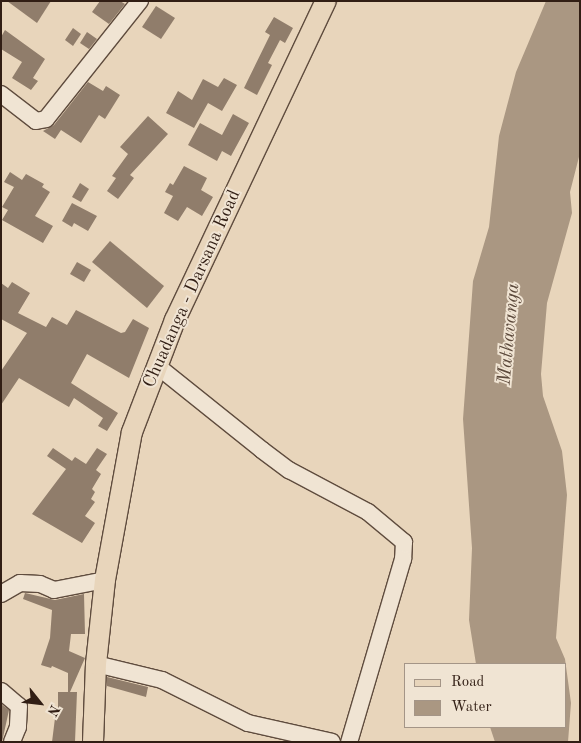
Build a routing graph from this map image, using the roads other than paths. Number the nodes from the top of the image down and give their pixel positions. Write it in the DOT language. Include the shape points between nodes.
graph roads {
  1 [pos="140,1"];
  2 [pos="326,1"];
  3 [pos="1,94"];
  4 [pos="156,365"];
  5 [pos="105,580"];
  6 [pos="1,594"];
  7 [pos="96,664"];
  8 [pos="1,691"];
  9 [pos="12,742"];
  10 [pos="93,742"];
  11 [pos="332,742"];
  12 [pos="349,742"];
  1 -- 3 [label="street" via="46,119 36,121"];
  2 -- 4 [label="main road, Chuadanga - Darsana Road"];
  4 -- 5 [label="main road, Chuadanga - Darsana Road" via="132,432"];
  4 -- 12 [label="street" via="289,470 368,512 404,542 403,559"];
  5 -- 6 [label="street" via="54,590 40,584 20,583"];
  5 -- 7 [label="main road, Chuadanga - Darsana Road"];
  7 -- 10 [label="main road, Chuadanga - Darsana Road"];
  7 -- 11 [label="street" via="162,680 248,723"];
  8 -- 9 [label="street" via="15,699 20,711"];
}
